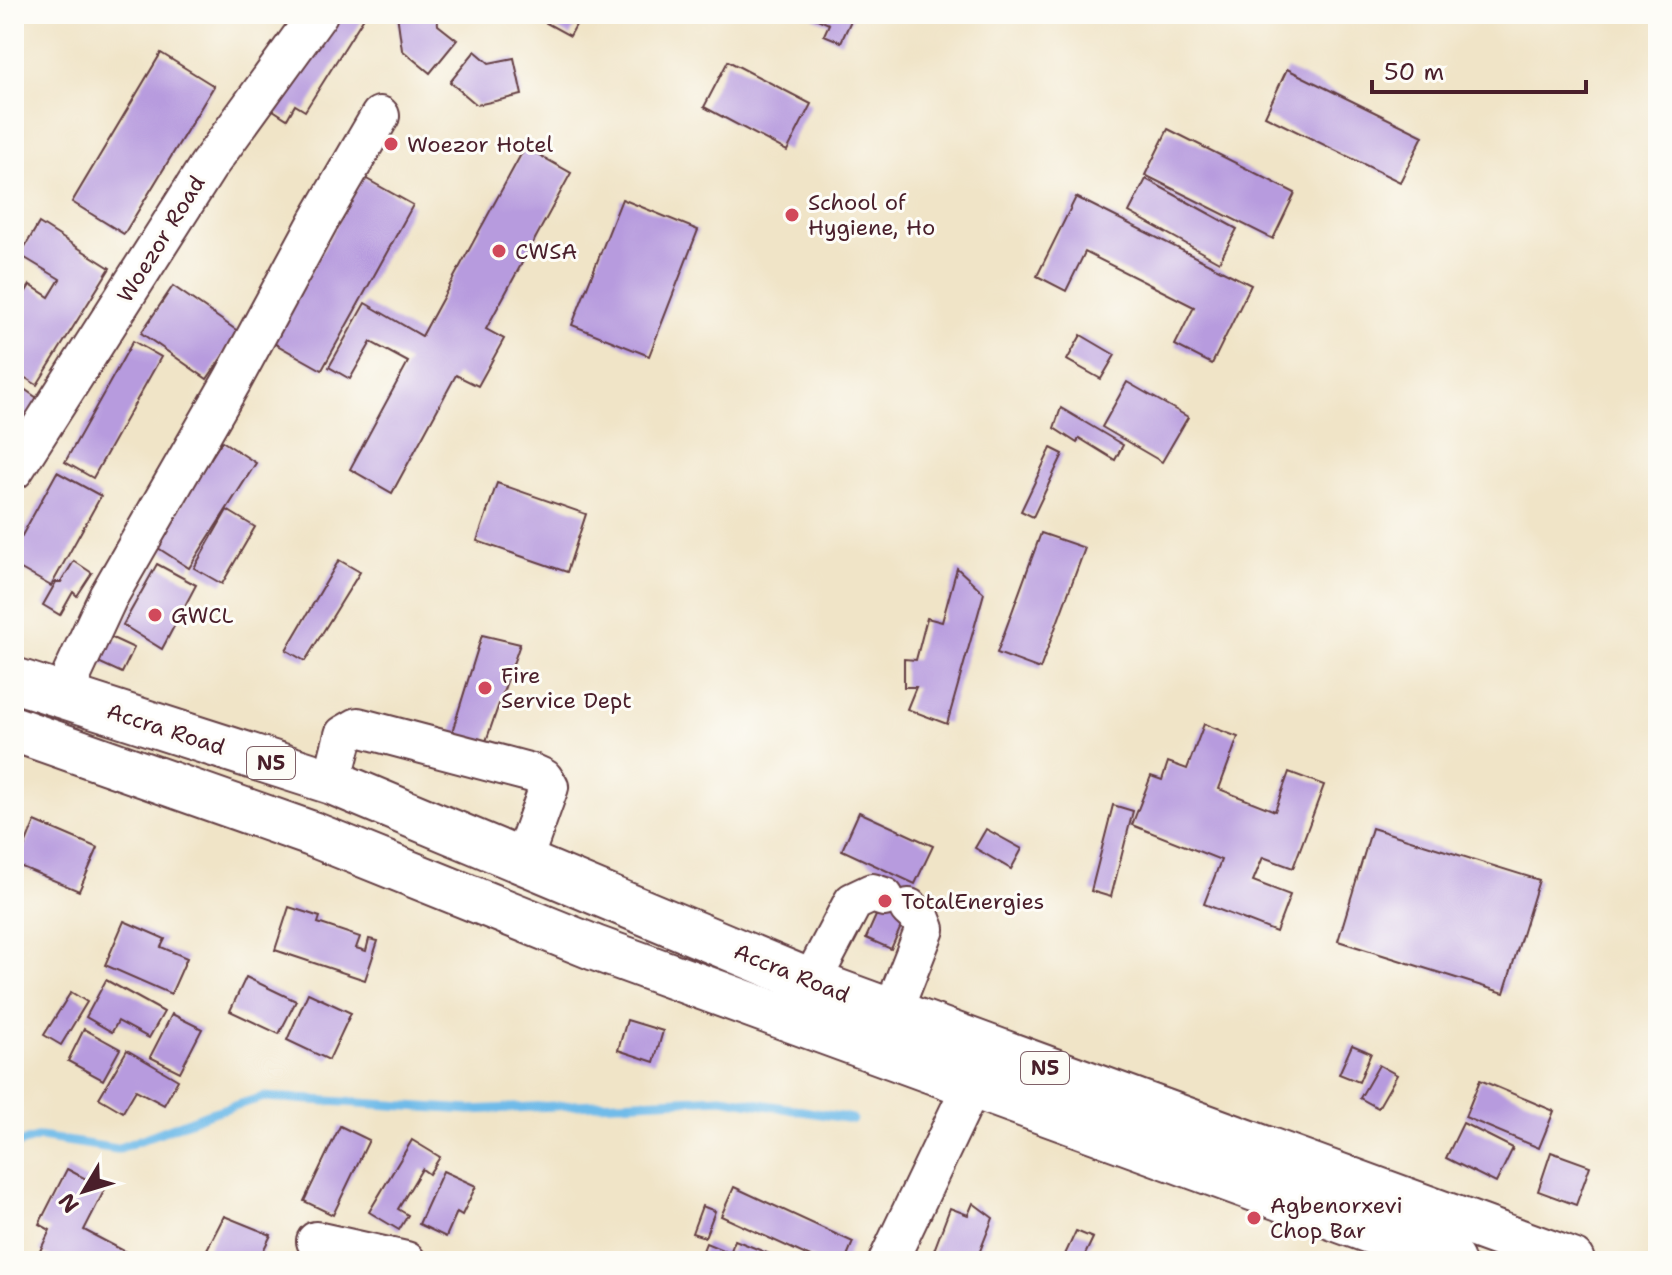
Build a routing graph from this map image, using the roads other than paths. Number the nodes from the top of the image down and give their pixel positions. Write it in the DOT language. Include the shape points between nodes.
graph roads {
  1 [pos="318,14"];
  2 [pos="380,116"];
  3 [pos="14,470"];
  4 [pos="14,680"];
  5 [pos="62,696"];
  6 [pos="14,729"];
  7 [pos="332,782"];
  8 [pos="522,862"];
  9 [pos="811,982"];
  10 [pos="892,1013"];
  11 [pos="971,1087"];
  12 [pos="316,1241"];
  13 [pos="406,1261"];
  14 [pos="888,1261"];
  15 [pos="1452,1261"];
  16 [pos="1572,1261"];
  1 -- 3 [label="street, Woezor Road" via="208,166"];
  2 -- 5 [label="street" via="108,597"];
  4 -- 5 [label="main road, Accra Road / N5"];
  5 -- 7 [label="main road, Accra Road / N5"];
  6 -- 11 [label="main road, Accra Road / N5" via="312,834 595,948"];
  7 -- 8 [label="main road, Accra Road / N5"];
  7 -- 8 [label="street" via="344,735 358,727 532,773 549,787"];
  8 -- 9 [label="main road, Accra Road / N5"];
  9 -- 10 [label="main road, Accra Road / N5"];
  9 -- 10 [label="street" via="853,902 872,893 921,919 925,929"];
  10 -- 16 [label="main road, Accra Road / N5"];
  11 -- 14 [label="street"];
  11 -- 15 [label="main road, Accra Road / N5"];
  12 -- 13 [label="street"];
}
